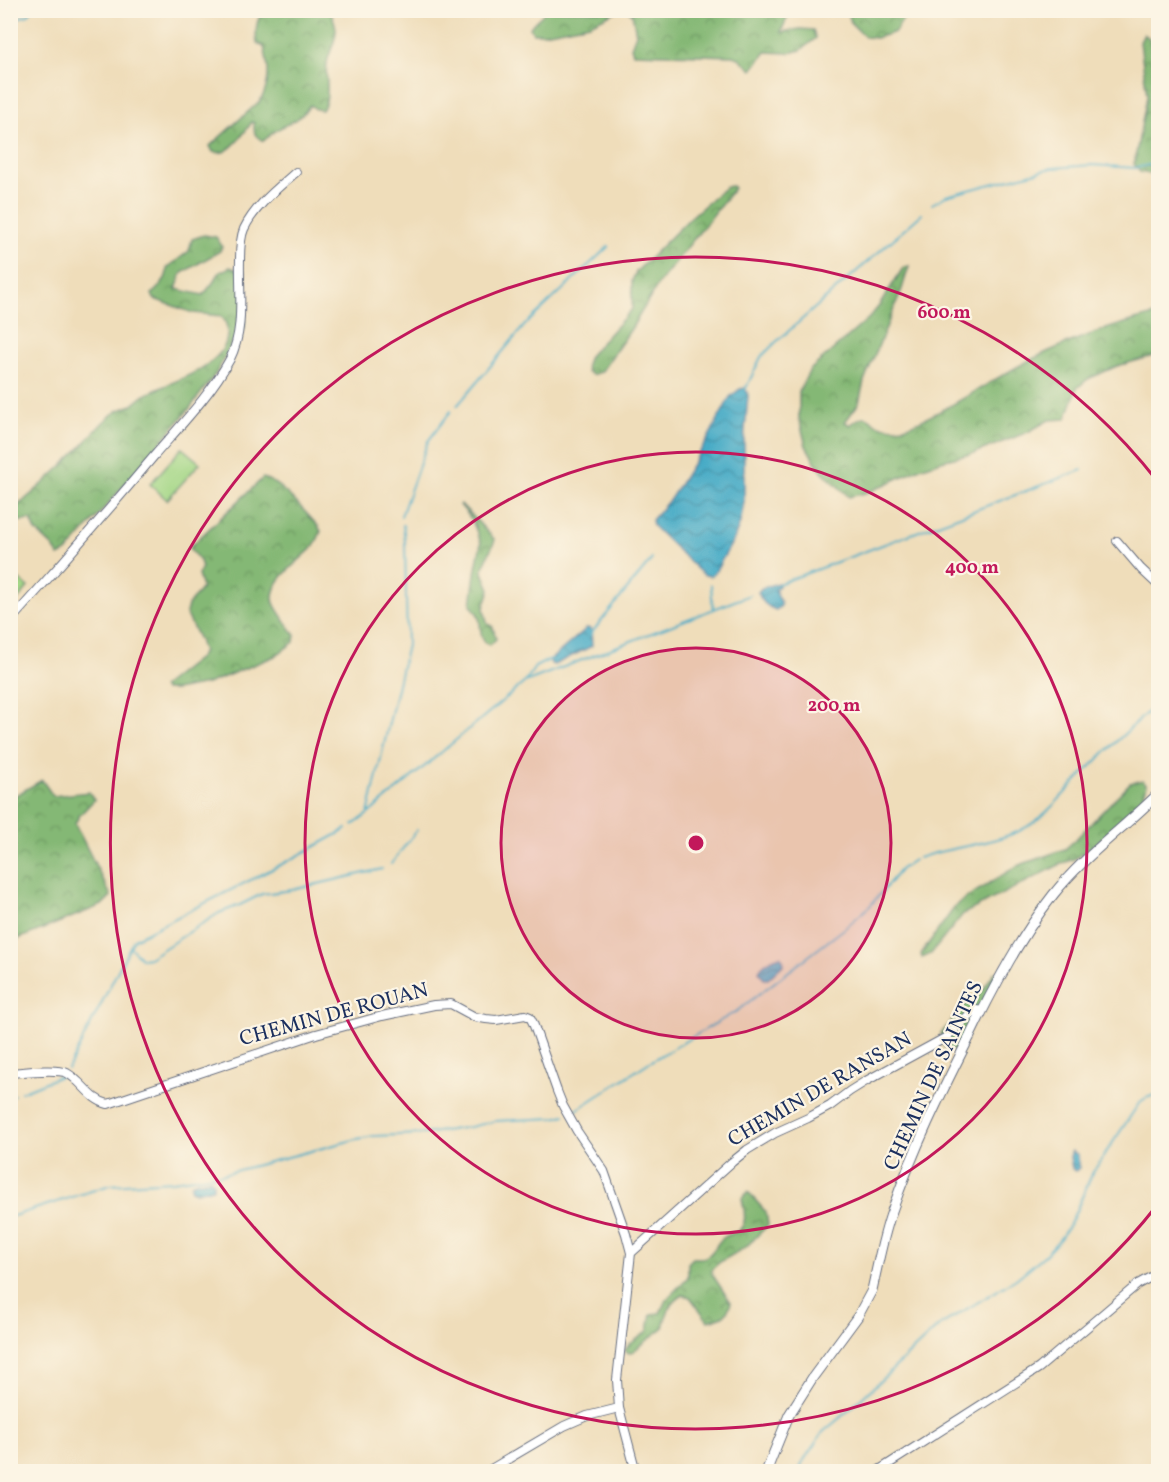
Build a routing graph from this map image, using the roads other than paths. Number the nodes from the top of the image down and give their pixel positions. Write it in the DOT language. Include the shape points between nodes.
graph roads {
  1 [pos="296,172"];
  2 [pos="1117,541"];
  3 [pos="1158,585"];
  4 [pos="10,621"];
  5 [pos="1158,794"];
  6 [pos="982,1011"];
  7 [pos="10,1073"];
  8 [pos="631,1253"];
  9 [pos="1158,1272"];
  10 [pos="619,1408"];
  11 [pos="486,1472"];
  12 [pos="636,1472"];
  13 [pos="766,1472"];
  14 [pos="876,1472"];
  1 -- 4 [label="street" via="251,216 243,232 238,340 220,375"];
  2 -- 3 [label="street"];
  5 -- 6 [label="street, CHEMIN DE SAINTES" via="1091,854 1054,894"];
  6 -- 8 [label="street, CHEMIN DE RANSAN" via="969,1014 939,1041 830,1106 747,1150"];
  6 -- 13 [label="street, CHEMIN DE SAINTES" via="916,1146 891,1212 872,1290 789,1415"];
  7 -- 8 [label="street, CHEMIN DE ROUAN" via="66,1073 94,1098 108,1104 316,1034 434,1005 451,1004 486,1019 525,1015 533,1023 563,1106 604,1172"];
  8 -- 10 [label="street" via="617,1370"];
  9 -- 14 [label="street" via="1138,1284 1039,1368"];
  10 -- 11 [label="street" via="564,1426"];
  10 -- 12 [label="street"];
}
